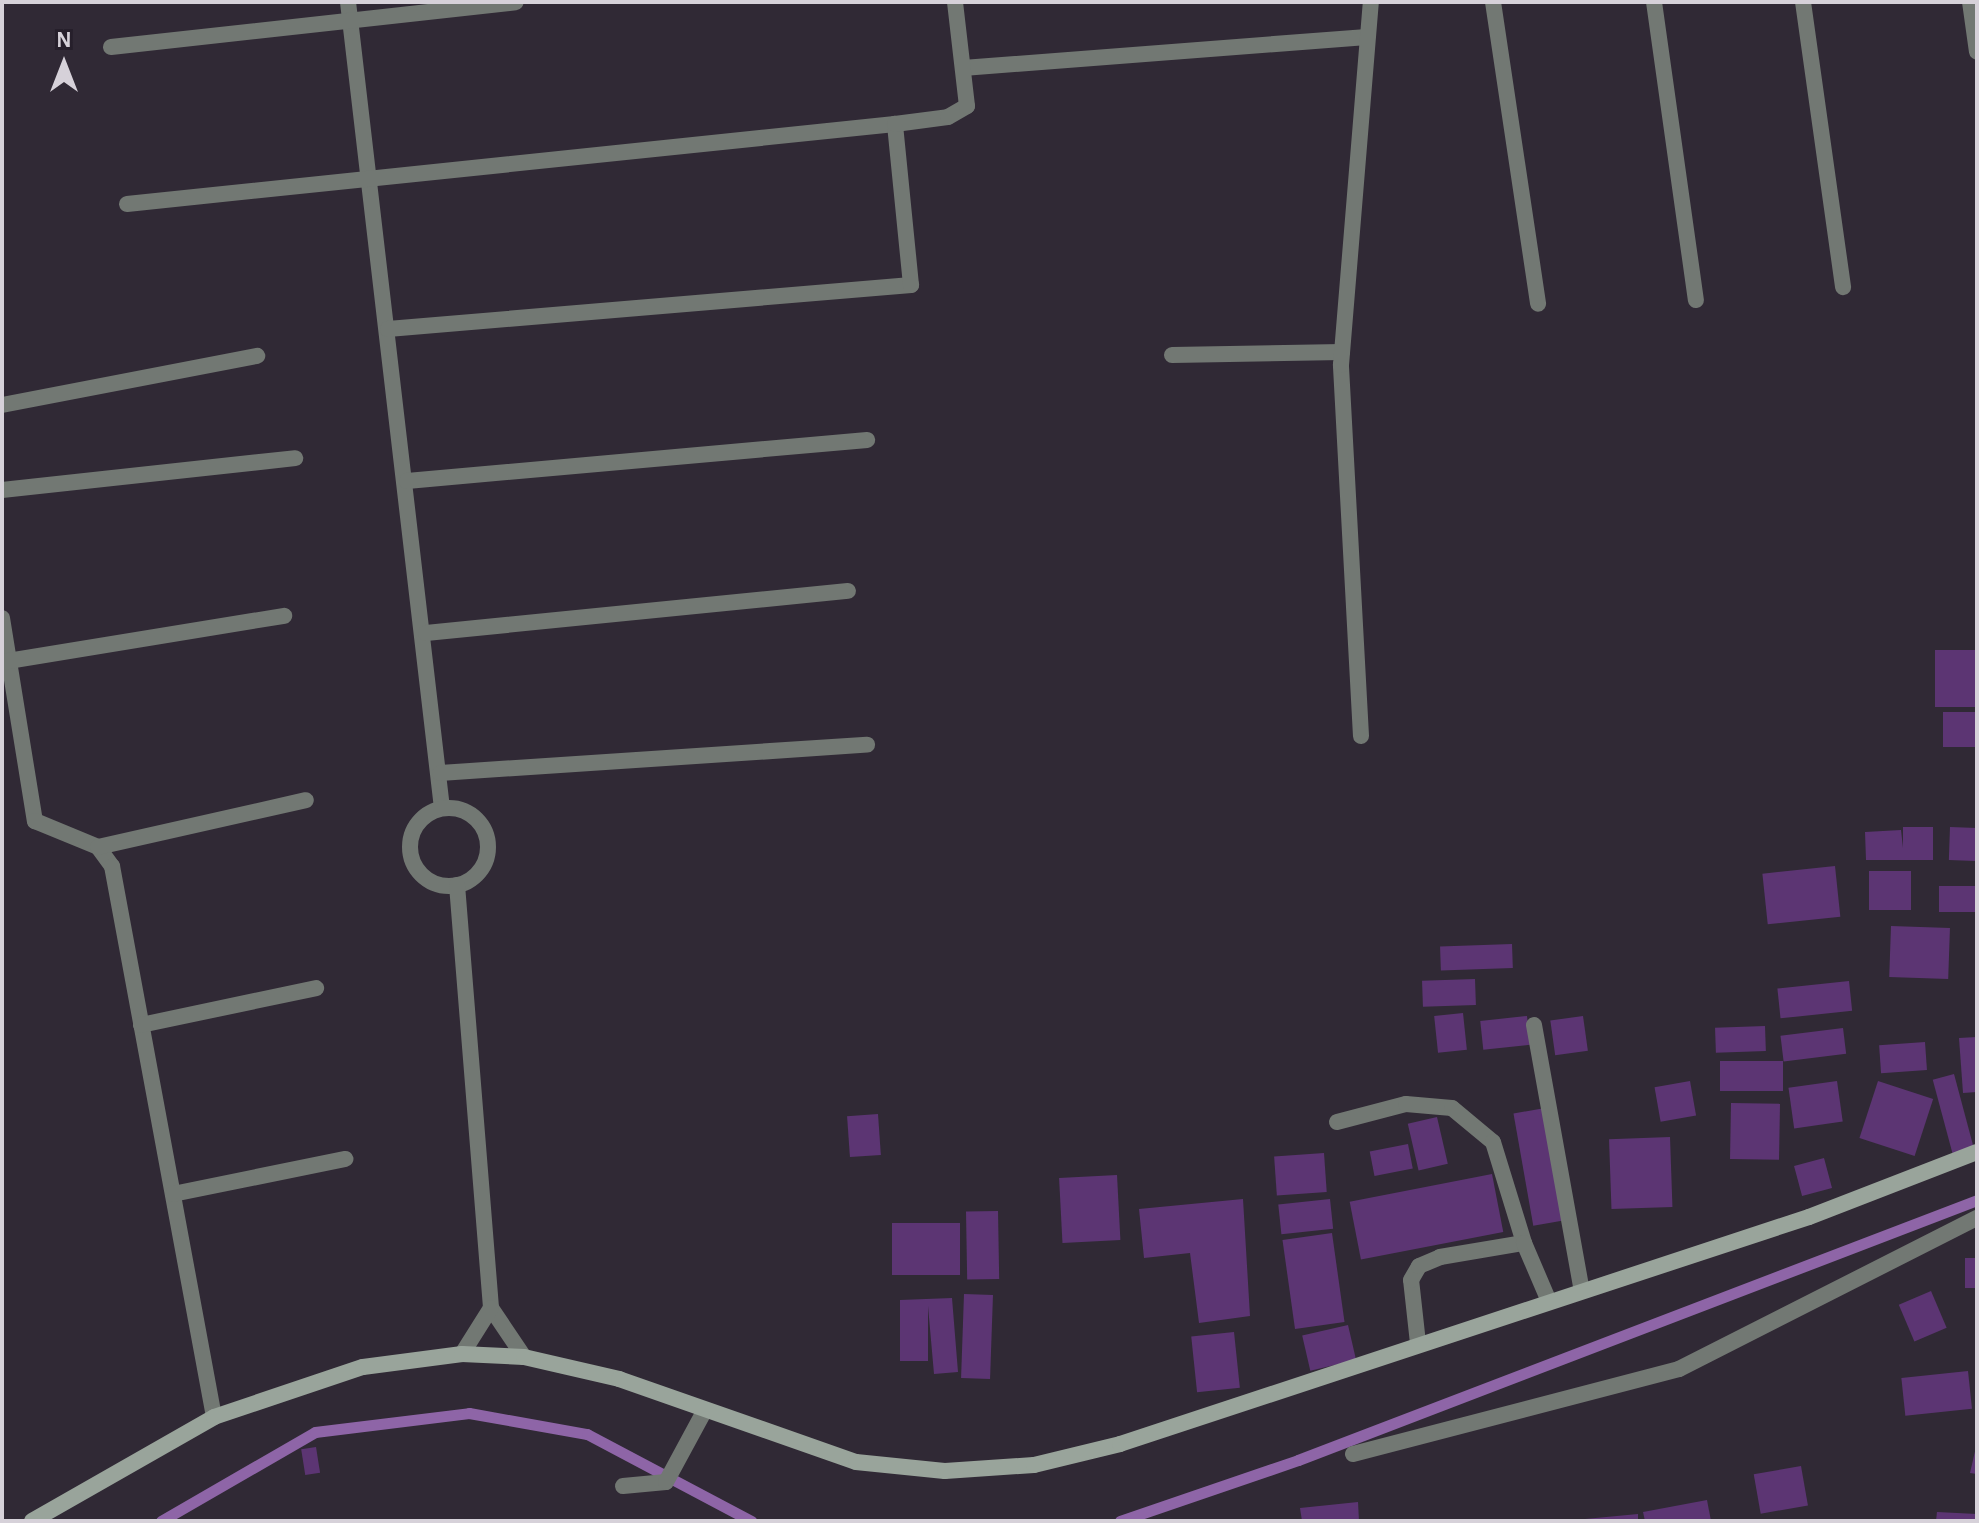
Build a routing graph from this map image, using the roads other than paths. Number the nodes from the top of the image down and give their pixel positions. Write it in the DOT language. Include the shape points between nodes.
graph roads {
  1 [pos="348,2"];
  2 [pos="516,2"];
  3 [pos="955,2"];
  4 [pos="1371,2"];
  5 [pos="1493,2"];
  6 [pos="1654,2"];
  7 [pos="1803,2"];
  8 [pos="1970,2"];
  9 [pos="350,20"];
  10 [pos="1367,37"];
  11 [pos="111,47"];
  12 [pos="1977,52"];
  13 [pos="963,68"];
  14 [pos="895,124"];
  15 [pos="370,180"];
  16 [pos="127,204"];
  17 [pos="1843,287"];
  18 [pos="1696,300"];
  19 [pos="1538,304"];
  20 [pos="388,329"];
  21 [pos="1342,352"];
  22 [pos="1172,355"];
  23 [pos="257,356"];
  24 [pos="2,405"];
  25 [pos="867,440"];
  26 [pos="295,458"];
  27 [pos="407,481"];
  28 [pos="2,490"];
  29 [pos="848,591"];
  30 [pos="284,616"];
  31 [pos="2,618"];
  32 [pos="426,633"];
  33 [pos="5,661"];
  34 [pos="1361,736"];
  35 [pos="867,745"];
  36 [pos="440,773"];
  37 [pos="306,800"];
  38 [pos="442,808"];
  39 [pos="98,847"];
  40 [pos="457,885"];
  41 [pos="316,988"];
  42 [pos="141,1025"];
  43 [pos="1534,1025"];
  44 [pos="1337,1122"];
  45 [pos="1977,1152"];
  46 [pos="345,1159"];
  47 [pos="173,1194"];
  48 [pos="1977,1218"];
  49 [pos="1524,1243"];
  50 [pos="1581,1287"];
  51 [pos="1548,1299"];
  52 [pos="491,1308"];
  53 [pos="1418,1343"];
  54 [pos="462,1354"];
  55 [pos="524,1357"];
  56 [pos="705,1410"];
  57 [pos="214,1417"];
  58 [pos="1353,1454"];
  59 [pos="623,1486"];
  60 [pos="32,1521"];
  1 -- 9 [label="street"];
  2 -- 9 [label="street"];
  3 -- 13 [label="street"];
  4 -- 10 [label="street"];
  5 -- 19 [label="street"];
  6 -- 18 [label="street"];
  7 -- 17 [label="street"];
  8 -- 12 [label="street"];
  9 -- 11 [label="street"];
  9 -- 15 [label="street"];
  10 -- 13 [label="street"];
  10 -- 21 [label="street"];
  13 -- 14 [label="street" via="967,106 948,117"];
  14 -- 15 [label="street"];
  14 -- 20 [label="street" via="911,285"];
  15 -- 16 [label="street"];
  15 -- 20 [label="street"];
  20 -- 27 [label="street"];
  21 -- 22 [label="street"];
  21 -- 34 [label="street"];
  23 -- 24 [label="street"];
  25 -- 27 [label="street"];
  26 -- 28 [label="street"];
  27 -- 32 [label="street"];
  29 -- 32 [label="street"];
  30 -- 33 [label="street"];
  31 -- 33 [label="street"];
  32 -- 36 [label="street"];
  33 -- 39 [label="street" via="35,821"];
  35 -- 36 [label="street"];
  36 -- 38 [label="street"];
  37 -- 39 [label="street"];
  38 -- 40 [label="street" via="468,812 487,832 487,860"];
  38 -- 40 [label="street" via="418,822 409,847 419,872"];
  39 -- 42 [label="street" via="112,866"];
  40 -- 52 [label="street"];
  41 -- 42 [label="street"];
  42 -- 47 [label="street"];
  43 -- 50 [label="street"];
  44 -- 49 [label="street" via="1406,1104 1452,1108 1493,1142"];
  45 -- 50 [label="street" via="1809,1217"];
  46 -- 47 [label="street"];
  47 -- 57 [label="street"];
  48 -- 58 [label="street" via="1679,1369"];
  49 -- 51 [label="street"];
  49 -- 53 [label="street" via="1419,1266 1411,1280"];
  50 -- 51 [label="street"];
  51 -- 53 [label="street"];
  52 -- 54 [label="street"];
  52 -- 55 [label="street"];
  53 -- 56 [label="street" via="1106,1448 990,1470 856,1462"];
  54 -- 55 [label="street"];
  54 -- 57 [label="street" via="363,1367"];
  55 -- 56 [label="street"];
  56 -- 59 [label="street" via="666,1482"];
  57 -- 60 [label="street"];
}
